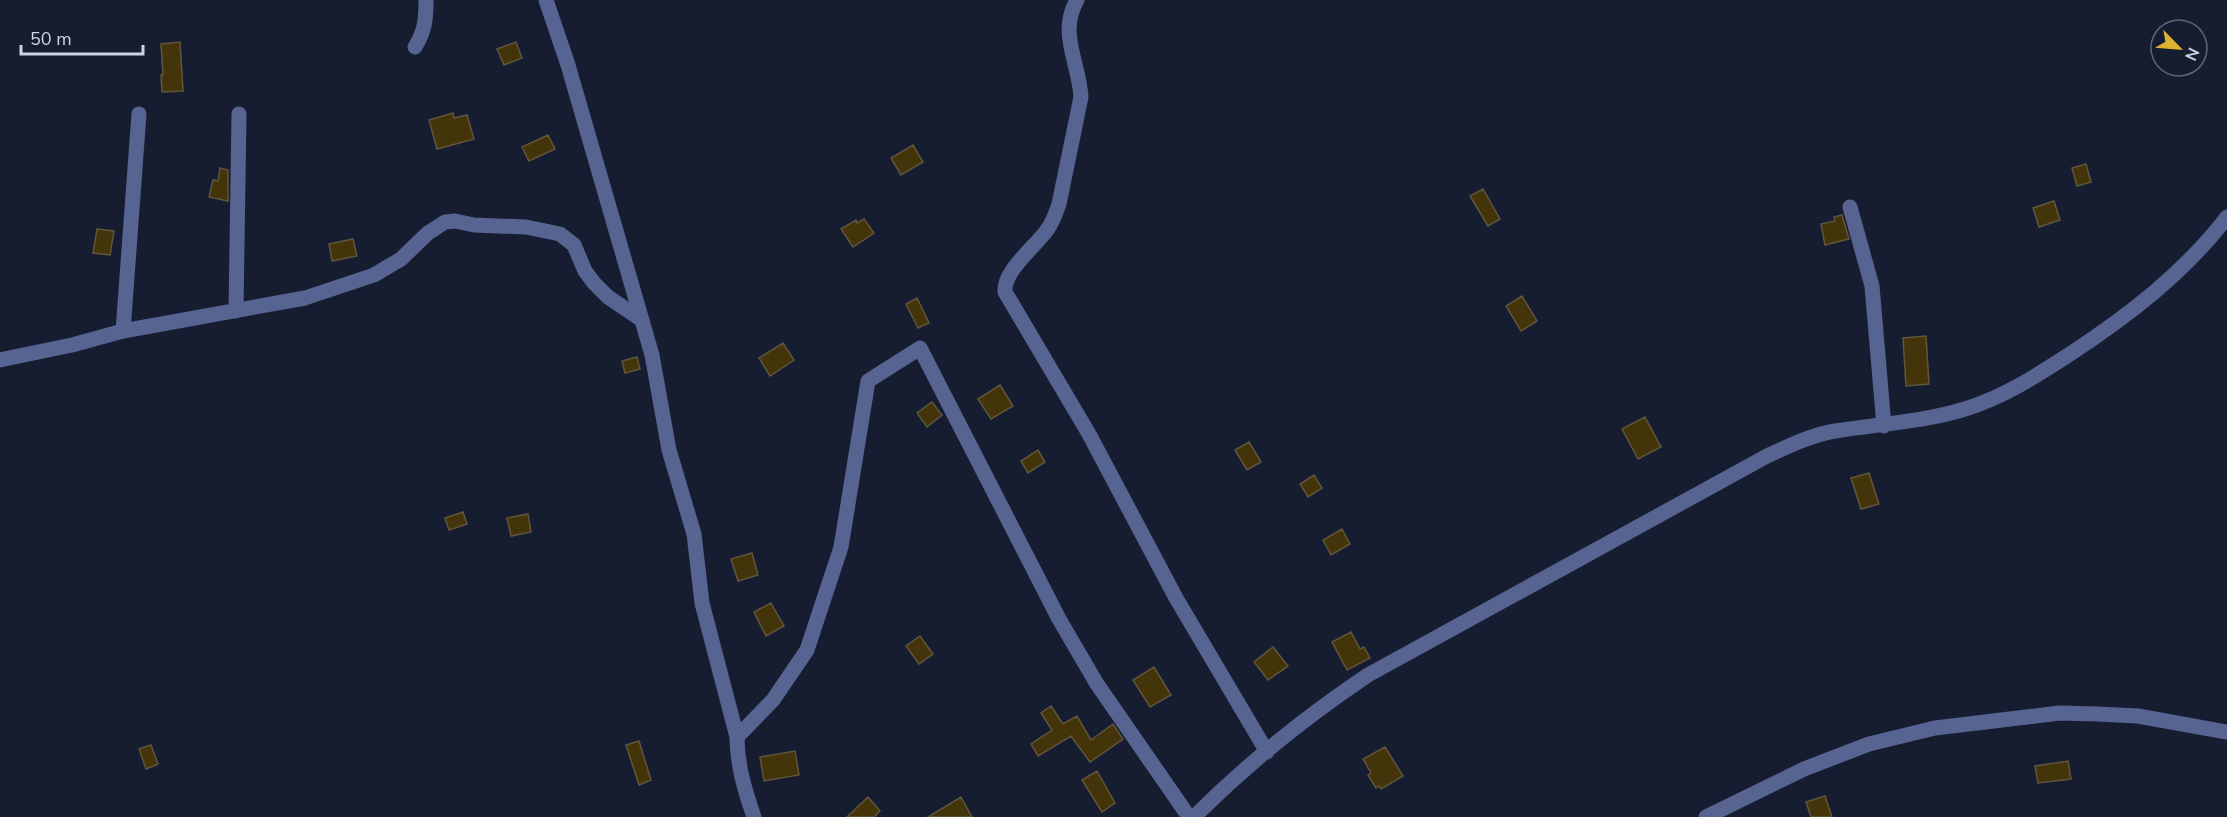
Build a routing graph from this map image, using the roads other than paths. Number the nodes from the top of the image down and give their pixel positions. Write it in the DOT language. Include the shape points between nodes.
graph roads {
  1 [pos="426,0"];
  2 [pos="546,0"];
  3 [pos="1077,0"];
  4 [pos="415,47"];
  5 [pos="139,114"];
  6 [pos="239,114"];
  7 [pos="1850,207"];
  8 [pos="2227,217"];
  9 [pos="236,310"];
  10 [pos="642,320"];
  11 [pos="123,331"];
  12 [pos="0,360"];
  13 [pos="1884,426"];
  14 [pos="2227,732"];
  15 [pos="737,737"];
  16 [pos="1267,752"];
  17 [pos="754,817"];
  18 [pos="1189,817"];
  19 [pos="1194,817"];
  20 [pos="1706,817"];
  1 -- 4 [label="street" via="426,23"];
  2 -- 10 [label="street"];
  3 -- 16 [label="street" via="1068,21 1081,97 1059,204 1047,231 1006,278 1005,292"];
  5 -- 11 [label="street"];
  6 -- 9 [label="street"];
  7 -- 13 [label="street" via="1872,286"];
  8 -- 13 [label="street" via="2147,300 2019,387 1965,409"];
  9 -- 10 [label="street" via="305,298 374,275 401,259 428,233 445,222 455,221 560,234 574,245 594,284"];
  9 -- 11 [label="street"];
  10 -- 15 [label="street" via="669,450 694,534 702,603"];
  11 -- 12 [label="street"];
  13 -- 16 [label="street" via="1834,431 1767,456 1368,675 1325,704"];
  14 -- 20 [label="street" via="2138,716 2060,713 1935,728 1869,744 1804,769"];
  15 -- 17 [label="street" via="738,763"];
  15 -- 18 [label="street" via="773,700 807,650 841,548 868,381 920,348 1064,628 1097,684"];
  16 -- 19 [label="street"];
}
